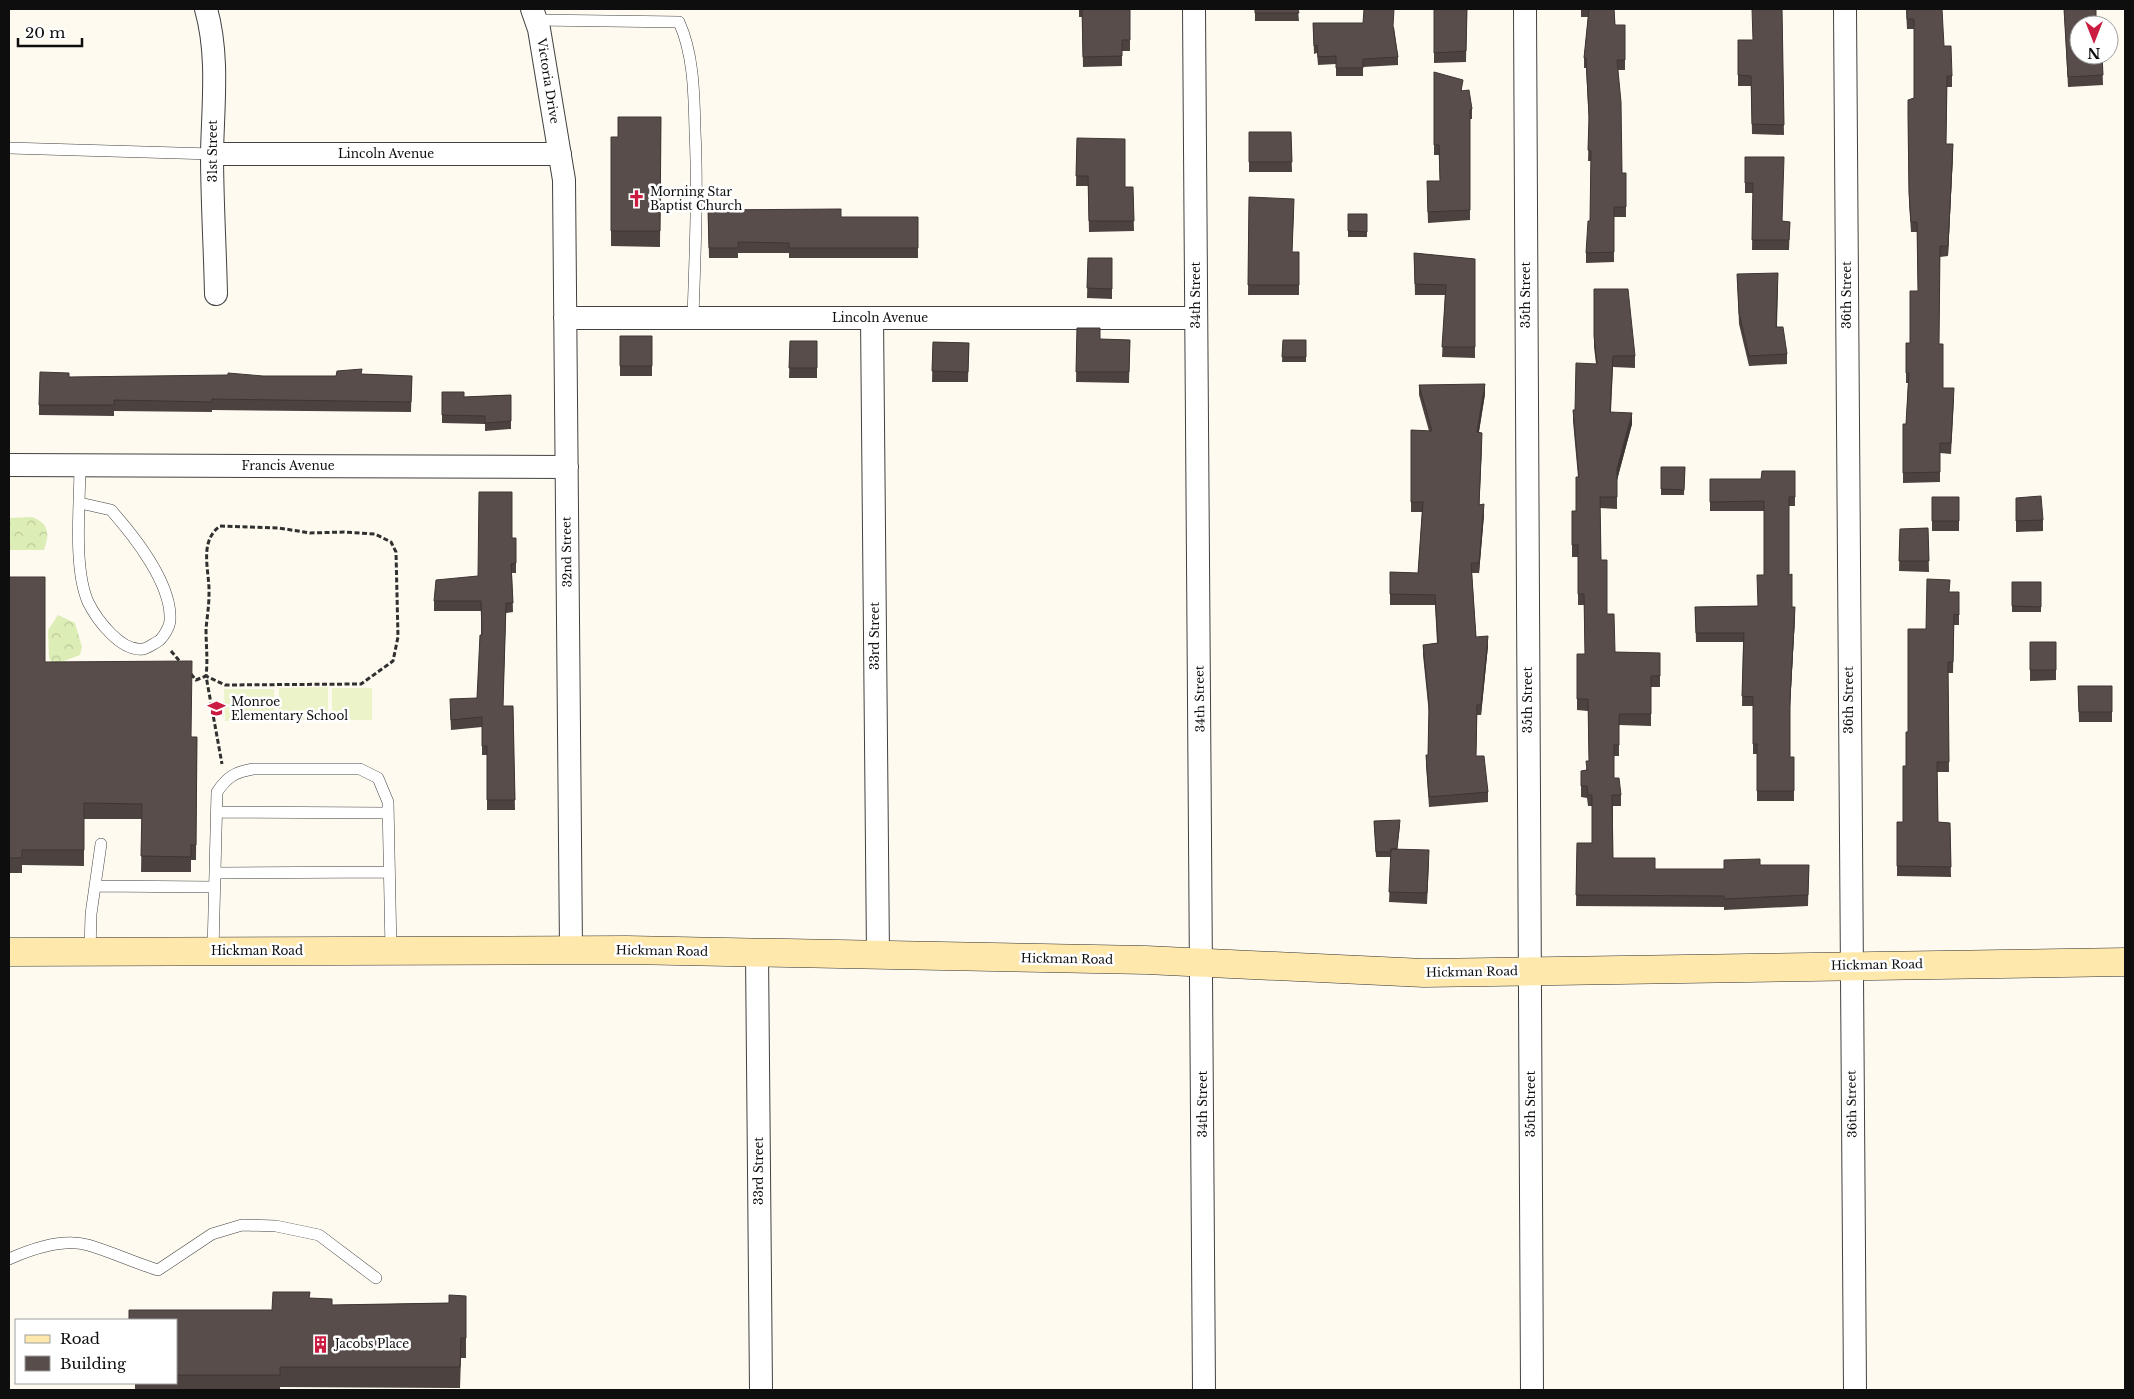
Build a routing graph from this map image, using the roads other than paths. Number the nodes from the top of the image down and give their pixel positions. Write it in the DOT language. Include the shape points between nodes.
graph roads {
  1 [pos="206,9"];
  2 [pos="1194,9"];
  3 [pos="1525,9"];
  4 [pos="1845,9"];
  5 [pos="534,14"];
  6 [pos="9,148"];
  7 [pos="212,154"];
  8 [pos="560,154"];
  9 [pos="216,294"];
  10 [pos="693,317"];
  11 [pos="565,318"];
  12 [pos="872,318"];
  13 [pos="1196,318"];
  14 [pos="9,465"];
  15 [pos="80,465"];
  16 [pos="567,467"];
  17 [pos="80,504"];
  18 [pos="216,812"];
  19 [pos="388,813"];
  20 [pos="101,844"];
  21 [pos="389,872"];
  22 [pos="214,873"];
  23 [pos="95,886"];
  24 [pos="214,887"];
  25 [pos="571,950"];
  26 [pos="391,951"];
  27 [pos="9,952"];
  28 [pos="90,952"];
  29 [pos="213,952"];
  30 [pos="758,952"];
  31 [pos="878,955"];
  32 [pos="2125,962"];
  33 [pos="1202,963"];
  34 [pos="1851,965"];
  35 [pos="1530,971"];
  36 [pos="9,1259"];
  37 [pos="376,1278"];
  38 [pos="761,1390"];
  39 [pos="1204,1390"];
  40 [pos="1532,1390"];
  41 [pos="1855,1390"];
  1 -- 7 [label="street, 31st Street" via="212,28 214,58"];
  2 -- 13 [label="street, 34th Street"];
  3 -- 35 [label="street, 35th Street"];
  4 -- 34 [label="street, 36th Street"];
  5 -- 8 [label="street, Victoria Drive"];
  5 -- 10 [label="lane" via="679,22 686,38 694,100 697,172"];
  6 -- 7 [label="lane"];
  7 -- 8 [label="street, Lincoln Avenue"];
  7 -- 9 [label="street, 31st Street"];
  8 -- 11 [label="street, 32nd Street" via="564,180"];
  10 -- 11 [label="street, Lincoln Avenue"];
  10 -- 12 [label="street, Lincoln Avenue"];
  11 -- 16 [label="street, 32nd Street"];
  12 -- 13 [label="street, Lincoln Avenue"];
  12 -- 31 [label="street, 33rd Street"];
  13 -- 33 [label="street, 34th Street"];
  14 -- 15 [label="street, Francis Avenue"];
  15 -- 16 [label="street, Francis Avenue"];
  15 -- 17 [label="lane"];
  16 -- 25 [label="street, 32nd Street"];
  17 -- 17 [label="lane" via="81,570 88,602 107,630 123,645 144,649 161,640 170,621 166,595 148,559 111,510"];
  18 -- 19 [label="lane"];
  18 -- 19 [label="lane" via="217,792 224,781 236,772 253,768 360,769 378,778 388,802"];
  18 -- 22 [label="lane"];
  19 -- 21 [label="lane"];
  20 -- 23 [label="lane"];
  21 -- 22 [label="lane"];
  21 -- 26 [label="lane"];
  22 -- 24 [label="lane"];
  23 -- 24 [label="lane"];
  23 -- 28 [label="lane"];
  24 -- 29 [label="lane"];
  25 -- 26 [label="main road, Hickman Road"];
  25 -- 30 [label="main road, Hickman Road"];
  26 -- 29 [label="main road, Hickman Road"];
  27 -- 28 [label="main road, Hickman Road"];
  28 -- 29 [label="main road, Hickman Road"];
  30 -- 31 [label="main road, Hickman Road"];
  30 -- 38 [label="street, 33rd Street"];
  31 -- 33 [label="main road, Hickman Road"];
  32 -- 34 [label="main road, Hickman Road"];
  33 -- 35 [label="main road, Hickman Road" via="1424,972"];
  33 -- 39 [label="street, 34th Street"];
  34 -- 35 [label="main road, Hickman Road"];
  34 -- 41 [label="street, 36th Street"];
  35 -- 40 [label="street, 35th Street"];
  36 -- 37 [label="lane" via="57,1244 87,1244 158,1270 212,1234 242,1225 276,1226 319,1236"];
}
